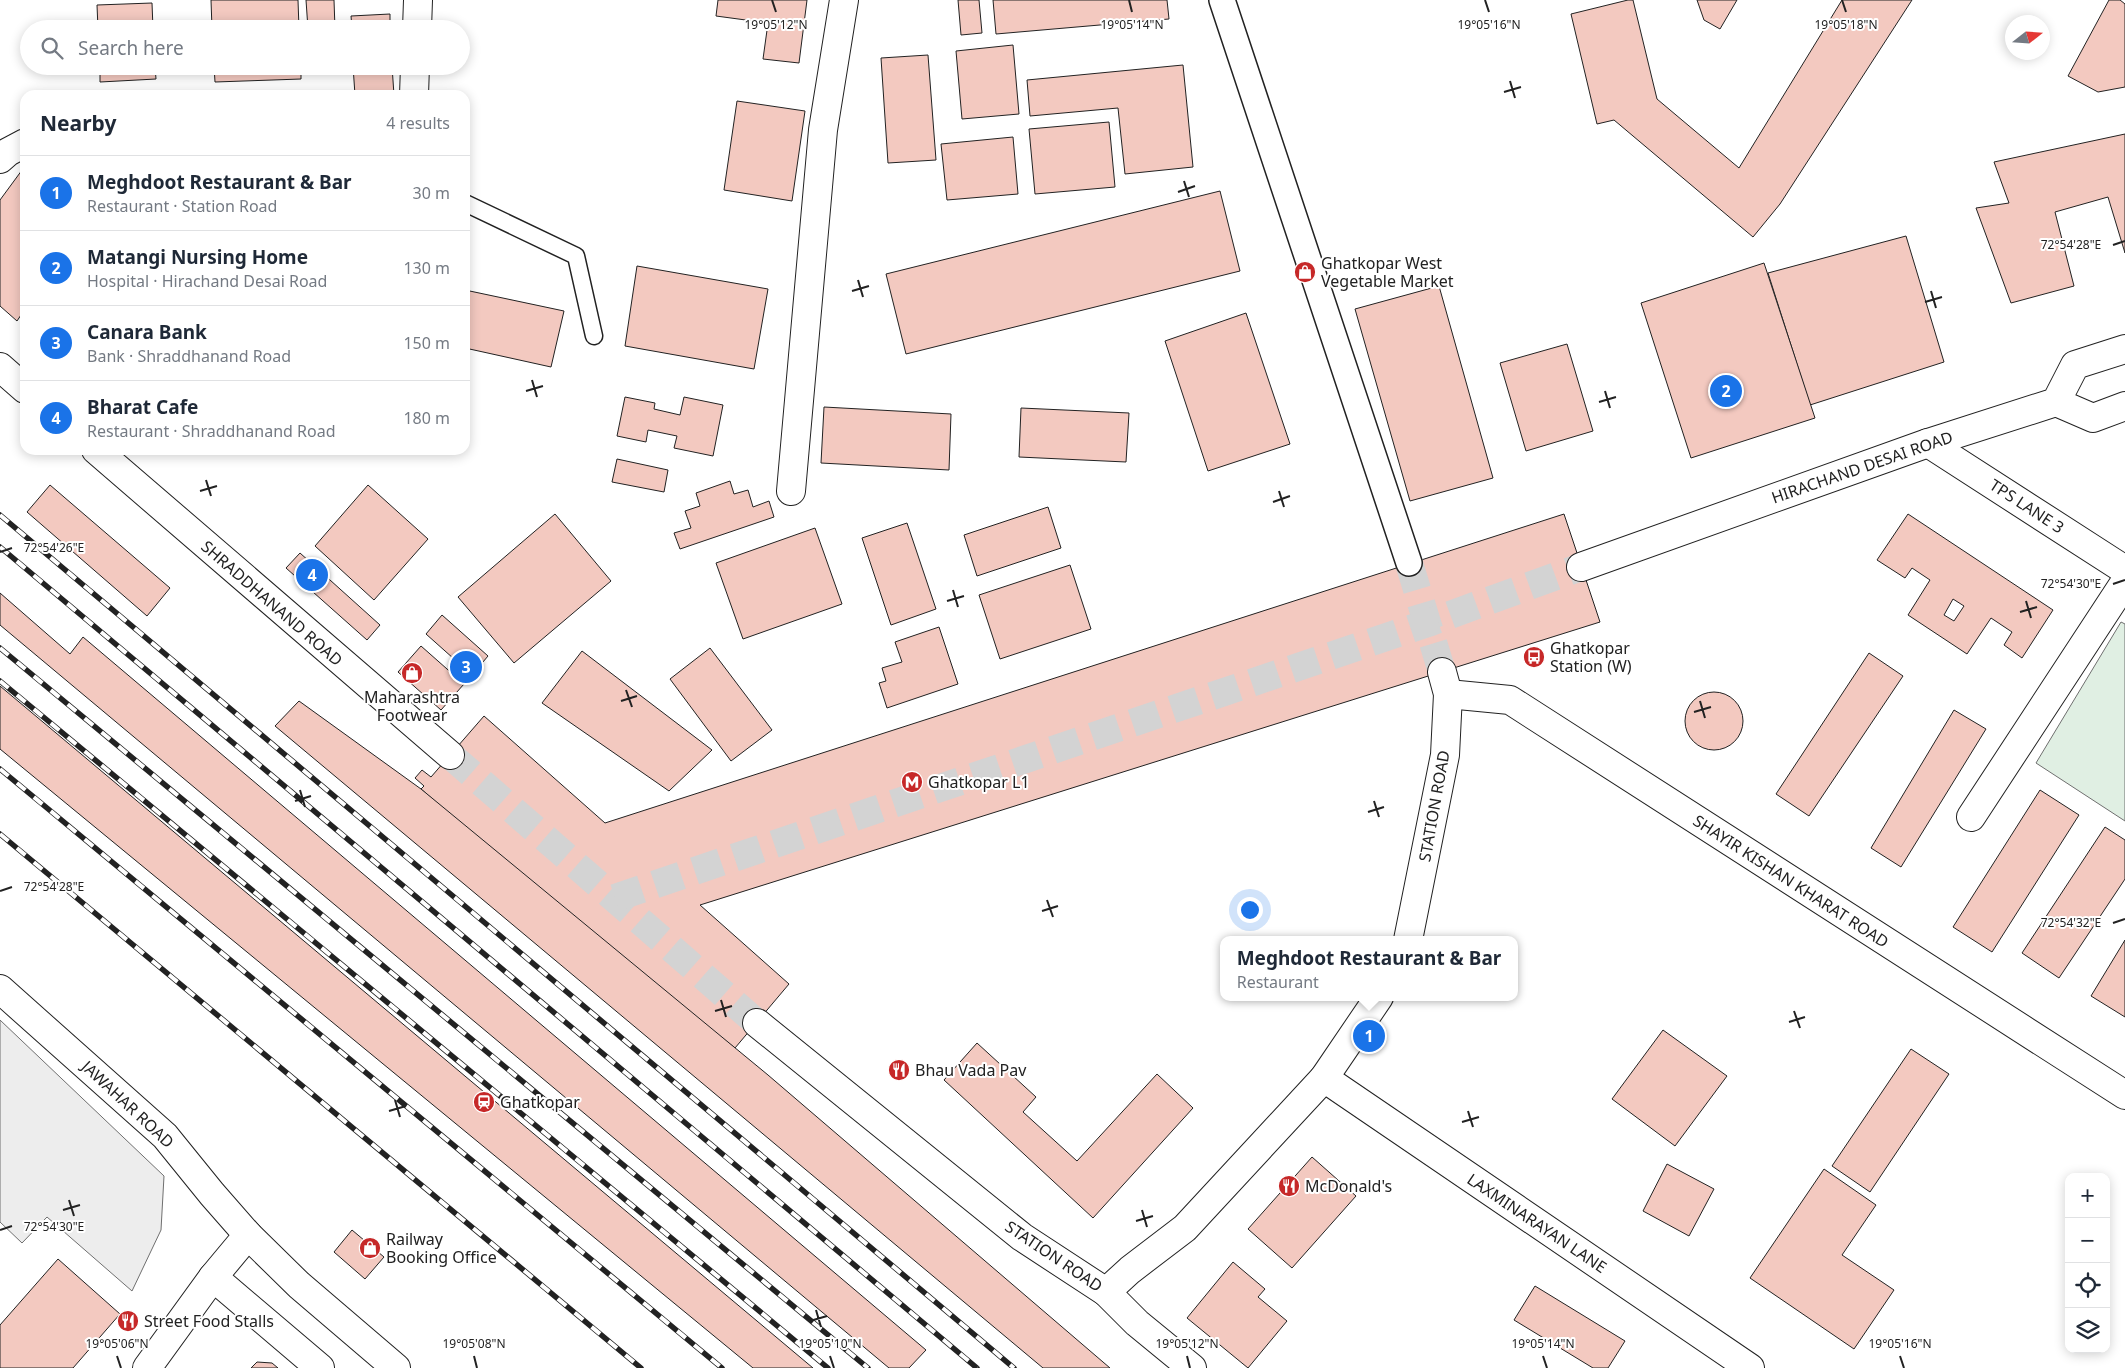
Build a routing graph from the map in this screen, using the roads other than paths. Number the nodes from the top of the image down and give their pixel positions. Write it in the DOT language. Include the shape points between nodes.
graph roads {
  1 [pos="418,0"];
  2 [pos="844,0"];
  3 [pos="1222,0"];
  4 [pos="417,20"];
  5 [pos="415,75"];
  6 [pos="414,90"];
  7 [pos="20,146"];
  8 [pos="0,159"];
  9 [pos="470,205"];
  10 [pos="594,336"];
  11 [pos="2125,349"];
  12 [pos="0,367"];
  13 [pos="20,385"];
  14 [pos="2056,402"];
  15 [pos="2125,406"];
  16 [pos="1928,443"];
  17 [pos="102,455"];
  18 [pos="791,491"];
  19 [pos="1409,563"];
  20 [pos="1581,567"];
  21 [pos="2125,570"];
  22 [pos="2125,582"];
  23 [pos="1445,683"];
  24 [pos="450,755"];
  25 [pos="1972,817"];
  26 [pos="1409,936"];
  27 [pos="0,989"];
  28 [pos="1376,1001"];
  29 [pos="757,1023"];
  30 [pos="1324,1078"];
  31 [pos="2125,1095"];
  32 [pos="248,1235"];
  33 [pos="214,1277"];
  34 [pos="1106,1292"];
  35 [pos="147,1368"];
  36 [pos="320,1368"];
  37 [pos="396,1368"];
  38 [pos="1192,1368"];
  39 [pos="1750,1368"];
  1 -- 4 [label="street"];
  2 -- 18 [label="street" via="823,130"];
  3 -- 19 [label="street"];
  5 -- 6 [label="street"];
  7 -- 8 [label="street"];
  9 -- 10 [label="lane" via="576,256"];
  11 -- 14 [label="street" via="2075,365"];
  12 -- 13 [label="street"];
  14 -- 15 [label="street" via="2093,418"];
  14 -- 16 [label="street, HIRACHAND DESAI ROAD"];
  16 -- 20 [label="street, HIRACHAND DESAI ROAD"];
  16 -- 21 [label="street, TPS LANE 3"];
  17 -- 24 [label="street, SHRADDHANAND ROAD"];
  22 -- 25 [label="street"];
  23 -- 26 [label="street, STATION ROAD" via="1445,755"];
  23 -- 31 [label="street, SHAYIR KISHAN KHARAT ROAD" via="1510,700"];
  27 -- 32 [label="street, JAWAHAR ROAD" via="165,1136"];
  28 -- 30 [label="street, STATION ROAD"];
  29 -- 34 [label="street, STATION ROAD" via="1022,1237"];
  30 -- 34 [label="street, STATION ROAD" via="1185,1228"];
  30 -- 39 [label="street, LAXMINARAYAN LANE"];
  32 -- 33 [label="street"];
  32 -- 37 [label="street, JAWAHAR ROAD" via="299,1285"];
  33 -- 35 [label="street"];
  33 -- 36 [label="street"];
  34 -- 38 [label="street" via="1137,1323"];
}
